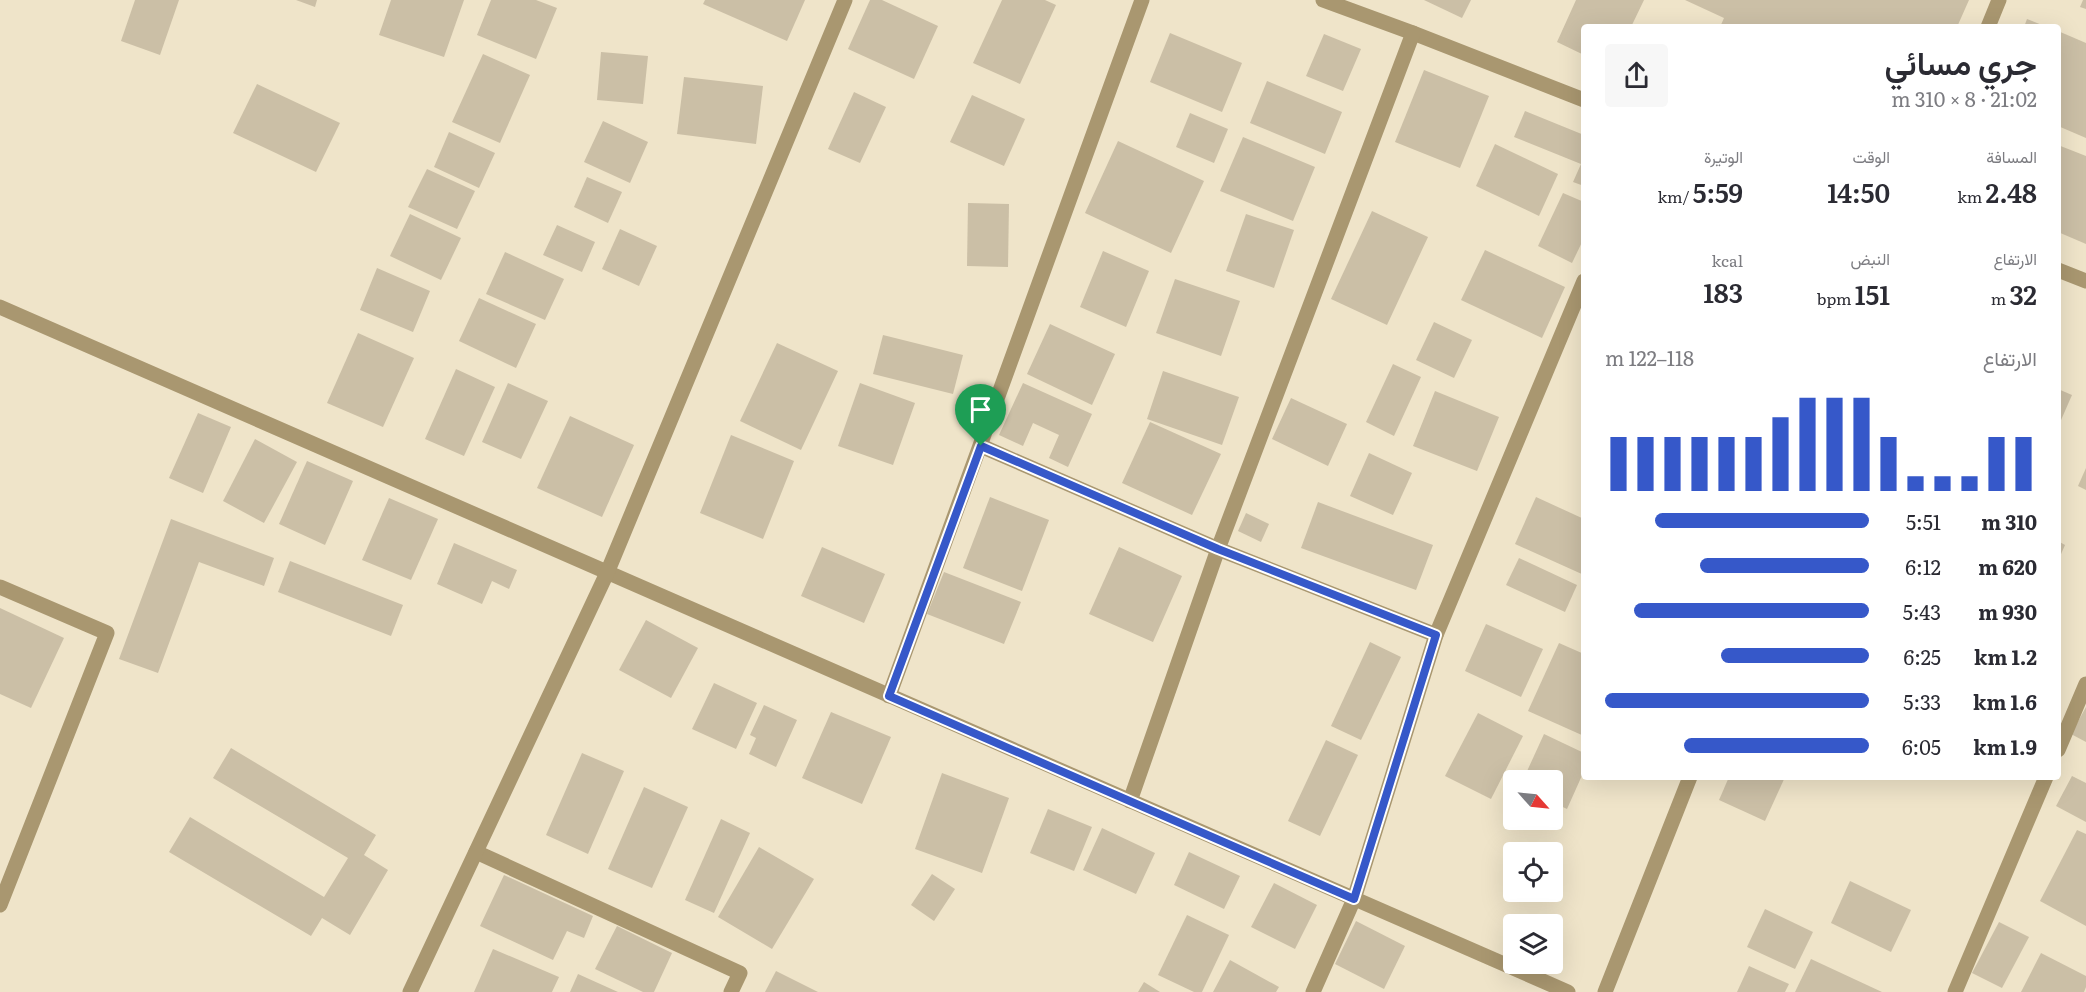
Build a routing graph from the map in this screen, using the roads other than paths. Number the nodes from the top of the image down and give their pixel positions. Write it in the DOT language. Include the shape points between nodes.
graph roads {
  1 [pos="845,0"];
  2 [pos="1142,0"];
  3 [pos="1323,0"];
  4 [pos="1999,0"];
  5 [pos="1989,24"];
  6 [pos="1413,33"];
  7 [pos="1581,99"];
  8 [pos="2061,271"];
  9 [pos="2086,281"];
  10 [pos="1581,288"];
  11 [pos="0,307"];
  12 [pos="981,446"];
  13 [pos="1218,549"];
  14 [pos="607,573"];
  15 [pos="0,587"];
  16 [pos="1436,635"];
  17 [pos="2086,684"];
  18 [pos="889,696"];
  19 [pos="2061,743"];
  20 [pos="1689,780"];
  21 [pos="2045,780"];
  22 [pos="1130,801"];
  23 [pos="476,852"];
  24 [pos="1354,899"];
  25 [pos="0,905"];
  26 [pos="410,992"];
  27 [pos="731,992"];
  28 [pos="1313,992"];
  29 [pos="1568,992"];
  30 [pos="1605,992"];
  31 [pos="1955,992"];
  1 -- 14 [label="street"];
  2 -- 12 [label="street"];
  3 -- 6 [label="street"];
  4 -- 5 [label="street"];
  6 -- 7 [label="street"];
  6 -- 13 [label="street"];
  8 -- 9 [label="street"];
  10 -- 16 [label="street"];
  11 -- 14 [label="street"];
  12 -- 13 [label="street"];
  12 -- 18 [label="street"];
  13 -- 16 [label="street"];
  13 -- 22 [label="street"];
  14 -- 18 [label="street"];
  14 -- 23 [label="street"];
  15 -- 25 [label="street" via="107,633"];
  16 -- 24 [label="street"];
  17 -- 19 [label="street"];
  18 -- 22 [label="street"];
  20 -- 30 [label="street"];
  21 -- 31 [label="street"];
  22 -- 24 [label="street"];
  23 -- 26 [label="street"];
  23 -- 27 [label="street" via="740,973"];
  24 -- 28 [label="street"];
  24 -- 29 [label="street"];
}
